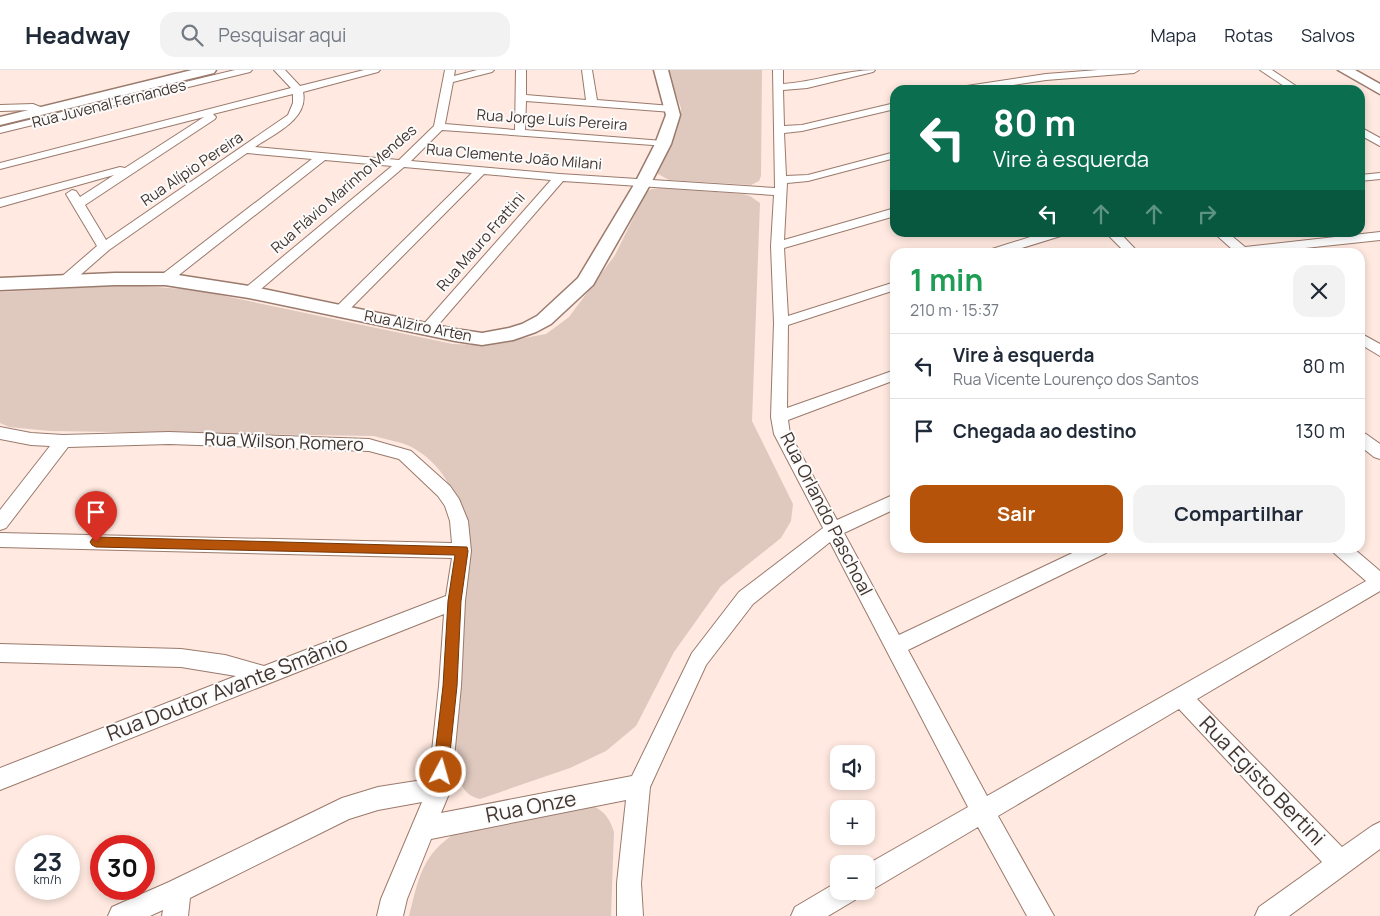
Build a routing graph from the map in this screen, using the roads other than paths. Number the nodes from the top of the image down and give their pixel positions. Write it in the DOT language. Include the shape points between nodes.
graph roads {
  1 [pos="209,70"];
  2 [pos="247,70"];
  3 [pos="280,70"];
  4 [pos="375,70"];
  5 [pos="489,70"];
  6 [pos="521,70"];
  7 [pos="587,70"];
  8 [pos="661,70"];
  9 [pos="870,70"];
  10 [pos="1037,70"];
  11 [pos="1134,70"];
  12 [pos="1265,70"];
  13 [pos="1345,70"];
  14 [pos="449,75"];
  15 [pos="779,78"];
  16 [pos="1049,80"];
  17 [pos="1004,85"];
  18 [pos="1289,85"];
  19 [pos="298,90"];
  20 [pos="1380,90"];
  21 [pos="521,98"];
  22 [pos="592,104"];
  23 [pos="890,107"];
  24 [pos="0,108"];
  25 [pos="224,109"];
  26 [pos="672,109"];
  27 [pos="43,110"];
  28 [pos="0,120"];
  29 [pos="439,127"];
  30 [pos="0,130"];
  31 [pos="780,130"];
  32 [pos="520,132"];
  33 [pos="1365,133"];
  34 [pos="1380,143"];
  35 [pos="663,144"];
  36 [pos="246,150"];
  37 [pos="323,156"];
  38 [pos="890,156"];
  39 [pos="402,163"];
  40 [pos="0,166"];
  41 [pos="137,166"];
  42 [pos="481,170"];
  43 [pos="1380,176"];
  44 [pos="560,177"];
  45 [pos="1365,178"];
  46 [pos="643,183"];
  47 [pos="66,185"];
  48 [pos="780,186"];
  49 [pos="0,203"];
  50 [pos="78,204"];
  51 [pos="890,213"];
  52 [pos="1380,236"];
  53 [pos="1028,237"];
  54 [pos="1045,237"];
  55 [pos="1116,237"];
  56 [pos="1224,237"];
  57 [pos="1033,241"];
  58 [pos="777,246"];
  59 [pos="104,247"];
  60 [pos="1010,248"];
  61 [pos="1128,248"];
  62 [pos="1237,248"];
  63 [pos="1276,248"];
  64 [pos="166,279"];
  65 [pos="65,281"];
  66 [pos="0,284"];
  67 [pos="890,288"];
  68 [pos="249,292"];
  69 [pos="340,311"];
  70 [pos="781,323"];
  71 [pos="427,329"];
  72 [pos="1365,340"];
  73 [pos="1380,351"];
  74 [pos="890,377"];
  75 [pos="779,417"];
  76 [pos="0,433"];
  77 [pos="63,441"];
  78 [pos="1365,442"];
  79 [pos="1380,453"];
  80 [pos="890,503"];
  81 [pos="0,523"];
  82 [pos="833,530"];
  83 [pos="0,540"];
  84 [pos="462,551"];
  85 [pos="1089,553"];
  86 [pos="1347,553"];
  87 [pos="1380,582"];
  88 [pos="455,601"];
  89 [pos="896,646"];
  90 [pos="0,653"];
  91 [pos="264,675"];
  92 [pos="1182,698"];
  93 [pos="0,779"];
  94 [pos="639,786"];
  95 [pos="439,789"];
  96 [pos="982,811"];
  97 [pos="424,828"];
  98 [pos="1380,834"];
  99 [pos="1341,864"];
  100 [pos="875,874"];
  101 [pos="178,891"];
  102 [pos="831,900"];
  103 [pos="121,916"];
  104 [pos="175,916"];
  105 [pos="390,916"];
  106 [pos="630,916"];
  107 [pos="804,916"];
  108 [pos="1041,916"];
  109 [pos="1268,916"];
  1 -- 27 [label="street, Rua Juvenal Fernandes"];
  2 -- 30 [label="street, Rua Juvenal Fernandes"];
  3 -- 19 [label="street"];
  4 -- 19 [label="street"];
  5 -- 14 [label="street"];
  6 -- 21 [label="street"];
  7 -- 22 [label="street"];
  8 -- 26 [label="street, Rua Alziro Arten"];
  9 -- 15 [label="street" via="807,85"];
  10 -- 16 [label="street"];
  11 -- 16 [label="street"];
  12 -- 18 [label="street"];
  13 -- 20 [label="street"];
  14 -- 29 [label="street, Rua Flávio Marinho Mendes"];
  15 -- 31 [label="street, Rua Orlando Paschoal"];
  16 -- 17 [label="street"];
  19 -- 25 [label="street"];
  19 -- 36 [label="street, Rua Alípio Pereira" via="298,108 292,117"];
  21 -- 22 [label="street"];
  21 -- 32 [label="street"];
  22 -- 26 [label="street"];
  23 -- 31 [label="street" via="802,128"];
  24 -- 27 [label="street"];
  25 -- 40 [label="street"];
  25 -- 41 [label="street"];
  26 -- 35 [label="street, Rua Alziro Arten"];
  27 -- 28 [label="street, Rua Juvenal Fernandes"];
  29 -- 32 [label="street, Rua Jorge Luís Pereira"];
  29 -- 39 [label="street, Rua Flávio Marinho Mendes"];
  31 -- 48 [label="street, Rua Orlando Paschoal"];
  32 -- 35 [label="street, Rua Jorge Luís Pereira"];
  33 -- 34 [label="street"];
  35 -- 46 [label="street, Rua Alziro Arten"];
  36 -- 37 [label="street, Rua Clemente João Milani"];
  36 -- 59 [label="street, Rua Alípio Pereira"];
  37 -- 39 [label="street, Rua Clemente João Milani"];
  37 -- 64 [label="street"];
  38 -- 48 [label="street, Rua Clemente João Milani"];
  39 -- 42 [label="street, Rua Clemente João Milani"];
  39 -- 68 [label="street, Rua Flávio Marinho Mendes"];
  41 -- 47 [label="street"];
  41 -- 50 [label="street"];
  42 -- 44 [label="street, Rua Clemente João Milani"];
  42 -- 69 [label="street"];
  43 -- 45 [label="street"];
  44 -- 46 [label="street, Rua Clemente João Milani"];
  44 -- 71 [label="street, Rua Mauro Frattini"];
  46 -- 48 [label="street, Rua Clemente João Milani"];
  46 -- 71 [label="street, Rua Alziro Arten" via="586,281 544,320 513,334 482,339"];
  47 -- 49 [label="street"];
  47 -- 50 [label="street"];
  48 -- 58 [label="street, Rua Orlando Paschoal"];
  50 -- 59 [label="street"];
  51 -- 58 [label="street"];
  52 -- 63 [label="street"];
  53 -- 57 [label="street"];
  54 -- 57 [label="street"];
  55 -- 61 [label="street"];
  56 -- 62 [label="street"];
  57 -- 60 [label="street"];
  58 -- 70 [label="street, Rua Orlando Paschoal"];
  59 -- 65 [label="street, Rua Alípio Pereira"];
  64 -- 65 [label="street, Rua Alziro Arten"];
  64 -- 68 [label="street, Rua Alziro Arten"];
  65 -- 66 [label="street, Rua Alziro Arten"];
  67 -- 70 [label="street"];
  68 -- 69 [label="street, Rua Alziro Arten"];
  69 -- 71 [label="street, Rua Alziro Arten"];
  70 -- 75 [label="street, Rua Orlando Paschoal"];
  72 -- 73 [label="street"];
  74 -- 75 [label="street"];
  75 -- 82 [label="street, Rua Orlando Paschoal" via="782,434"];
  76 -- 77 [label="street, Rua Wilson Romero"];
  77 -- 81 [label="street"];
  77 -- 84 [label="street, Rua Wilson Romero" via="169,438 369,444 405,455 444,490 459,521"];
  78 -- 79 [label="street"];
  80 -- 82 [label="street"];
  82 -- 89 [label="street, Rua Orlando Paschoal"];
  82 -- 94 [label="street" via="746,598 699,659"];
  83 -- 84 [label="street"];
  84 -- 88 [label="street, Rua Wilson Romero"];
  85 -- 89 [label="street"];
  86 -- 87 [label="street"];
  87 -- 92 [label="street"];
  88 -- 91 [label="street, Rua Doutor Avante Smânio"];
  88 -- 95 [label="street, Rua Wilson Romero"];
  89 -- 96 [label="street, Rua Orlando Paschoal"];
  90 -- 91 [label="street" via="180,658 225,664"];
  91 -- 93 [label="street, Rua Doutor Avante Smânio"];
  92 -- 96 [label="street"];
  92 -- 99 [label="street, Rua Egisto Bertini"];
  94 -- 97 [label="street, Rua Onze"];
  94 -- 106 [label="street" via="629,883"];
  95 -- 97 [label="street, Rua Wilson Romero"];
  95 -- 101 [label="street" via="366,800"];
  96 -- 100 [label="street"];
  96 -- 108 [label="street, Rua Orlando Paschoal"];
  97 -- 105 [label="street, Rua Wilson Romero"];
  98 -- 99 [label="street"];
  99 -- 109 [label="street"];
  101 -- 103 [label="street"];
  101 -- 104 [label="street"];
  102 -- 107 [label="street"];
}
